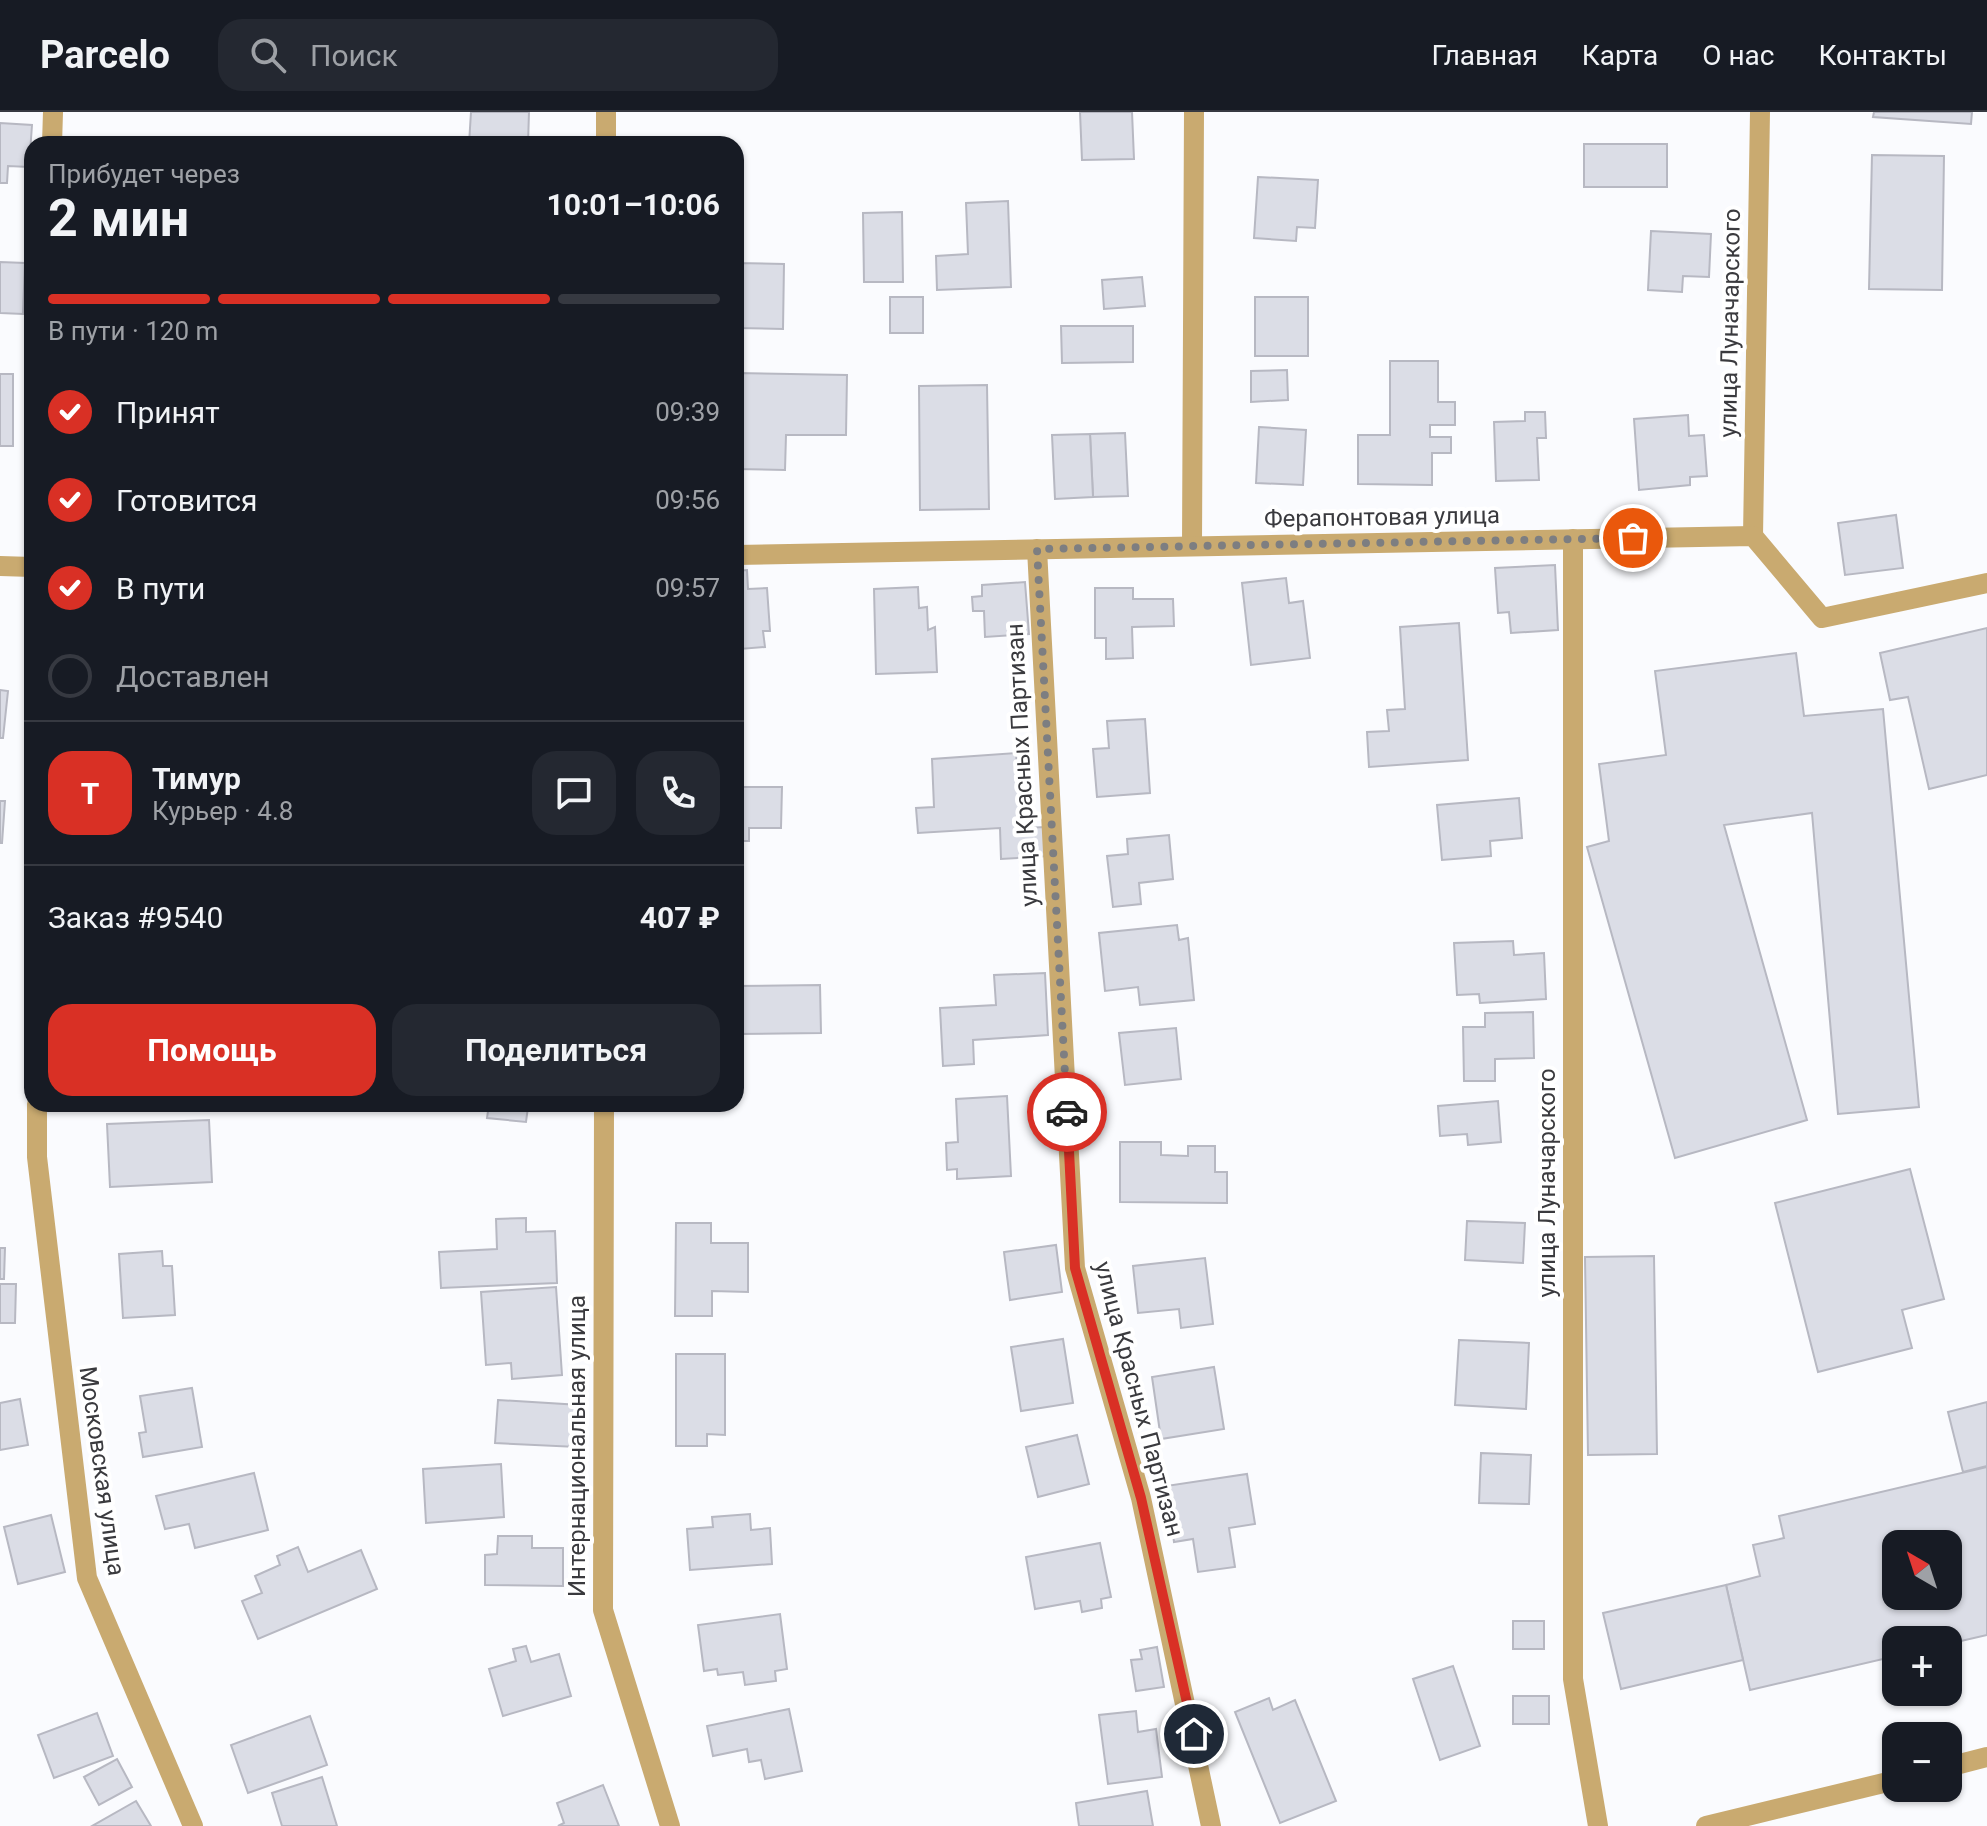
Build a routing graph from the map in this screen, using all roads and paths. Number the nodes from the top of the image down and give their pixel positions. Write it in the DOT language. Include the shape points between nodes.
graph roads {
  1 [pos="53,112"];
  2 [pos="606,112"];
  3 [pos="1194,112"];
  4 [pos="1760,112"];
  5 [pos="52,136"];
  6 [pos="606,136"];
  7 [pos="1753,536"];
  8 [pos="1573,539"];
  9 [pos="1192,546"];
  10 [pos="1037,549"];
  11 [pos="744,555"];
  12 [pos="0,566"];
  13 [pos="24,567"];
  14 [pos="1987,583"];
  15 [pos="37,1112"];
  16 [pos="604,1112"];
  17 [pos="1987,1757"];
  18 [pos="1962,1763"];
  19 [pos="1882,1783"];
  20 [pos="193,1826"];
  21 [pos="670,1826"];
  22 [pos="1211,1826"];
  23 [pos="1598,1826"];
  24 [pos="1706,1826"];
  1 -- 5 [label="street"];
  2 -- 6 [label="street"];
  3 -- 9 [label="street"];
  4 -- 7 [label="street, улица Луначарского"];
  7 -- 8 [label="street, Ферапонтовая улица"];
  7 -- 14 [label="street" via="1822,618"];
  8 -- 9 [label="street, Ферапонтовая улица"];
  8 -- 23 [label="street, улица Луначарского" via="1573,1679"];
  9 -- 10 [label="street, Ферапонтовая улица"];
  10 -- 11 [label="street, Ферапонтовая улица"];
  10 -- 22 [label="street, улица Красных Партизан" via="1075,1268 1141,1498"];
  12 -- 13 [label="street"];
  15 -- 20 [label="street, Московская улица" via="37,1157 87,1578"];
  16 -- 21 [label="street, Интернациональная улица" via="603,1610"];
  17 -- 18 [label="street"];
  19 -- 24 [label="street"];
}
